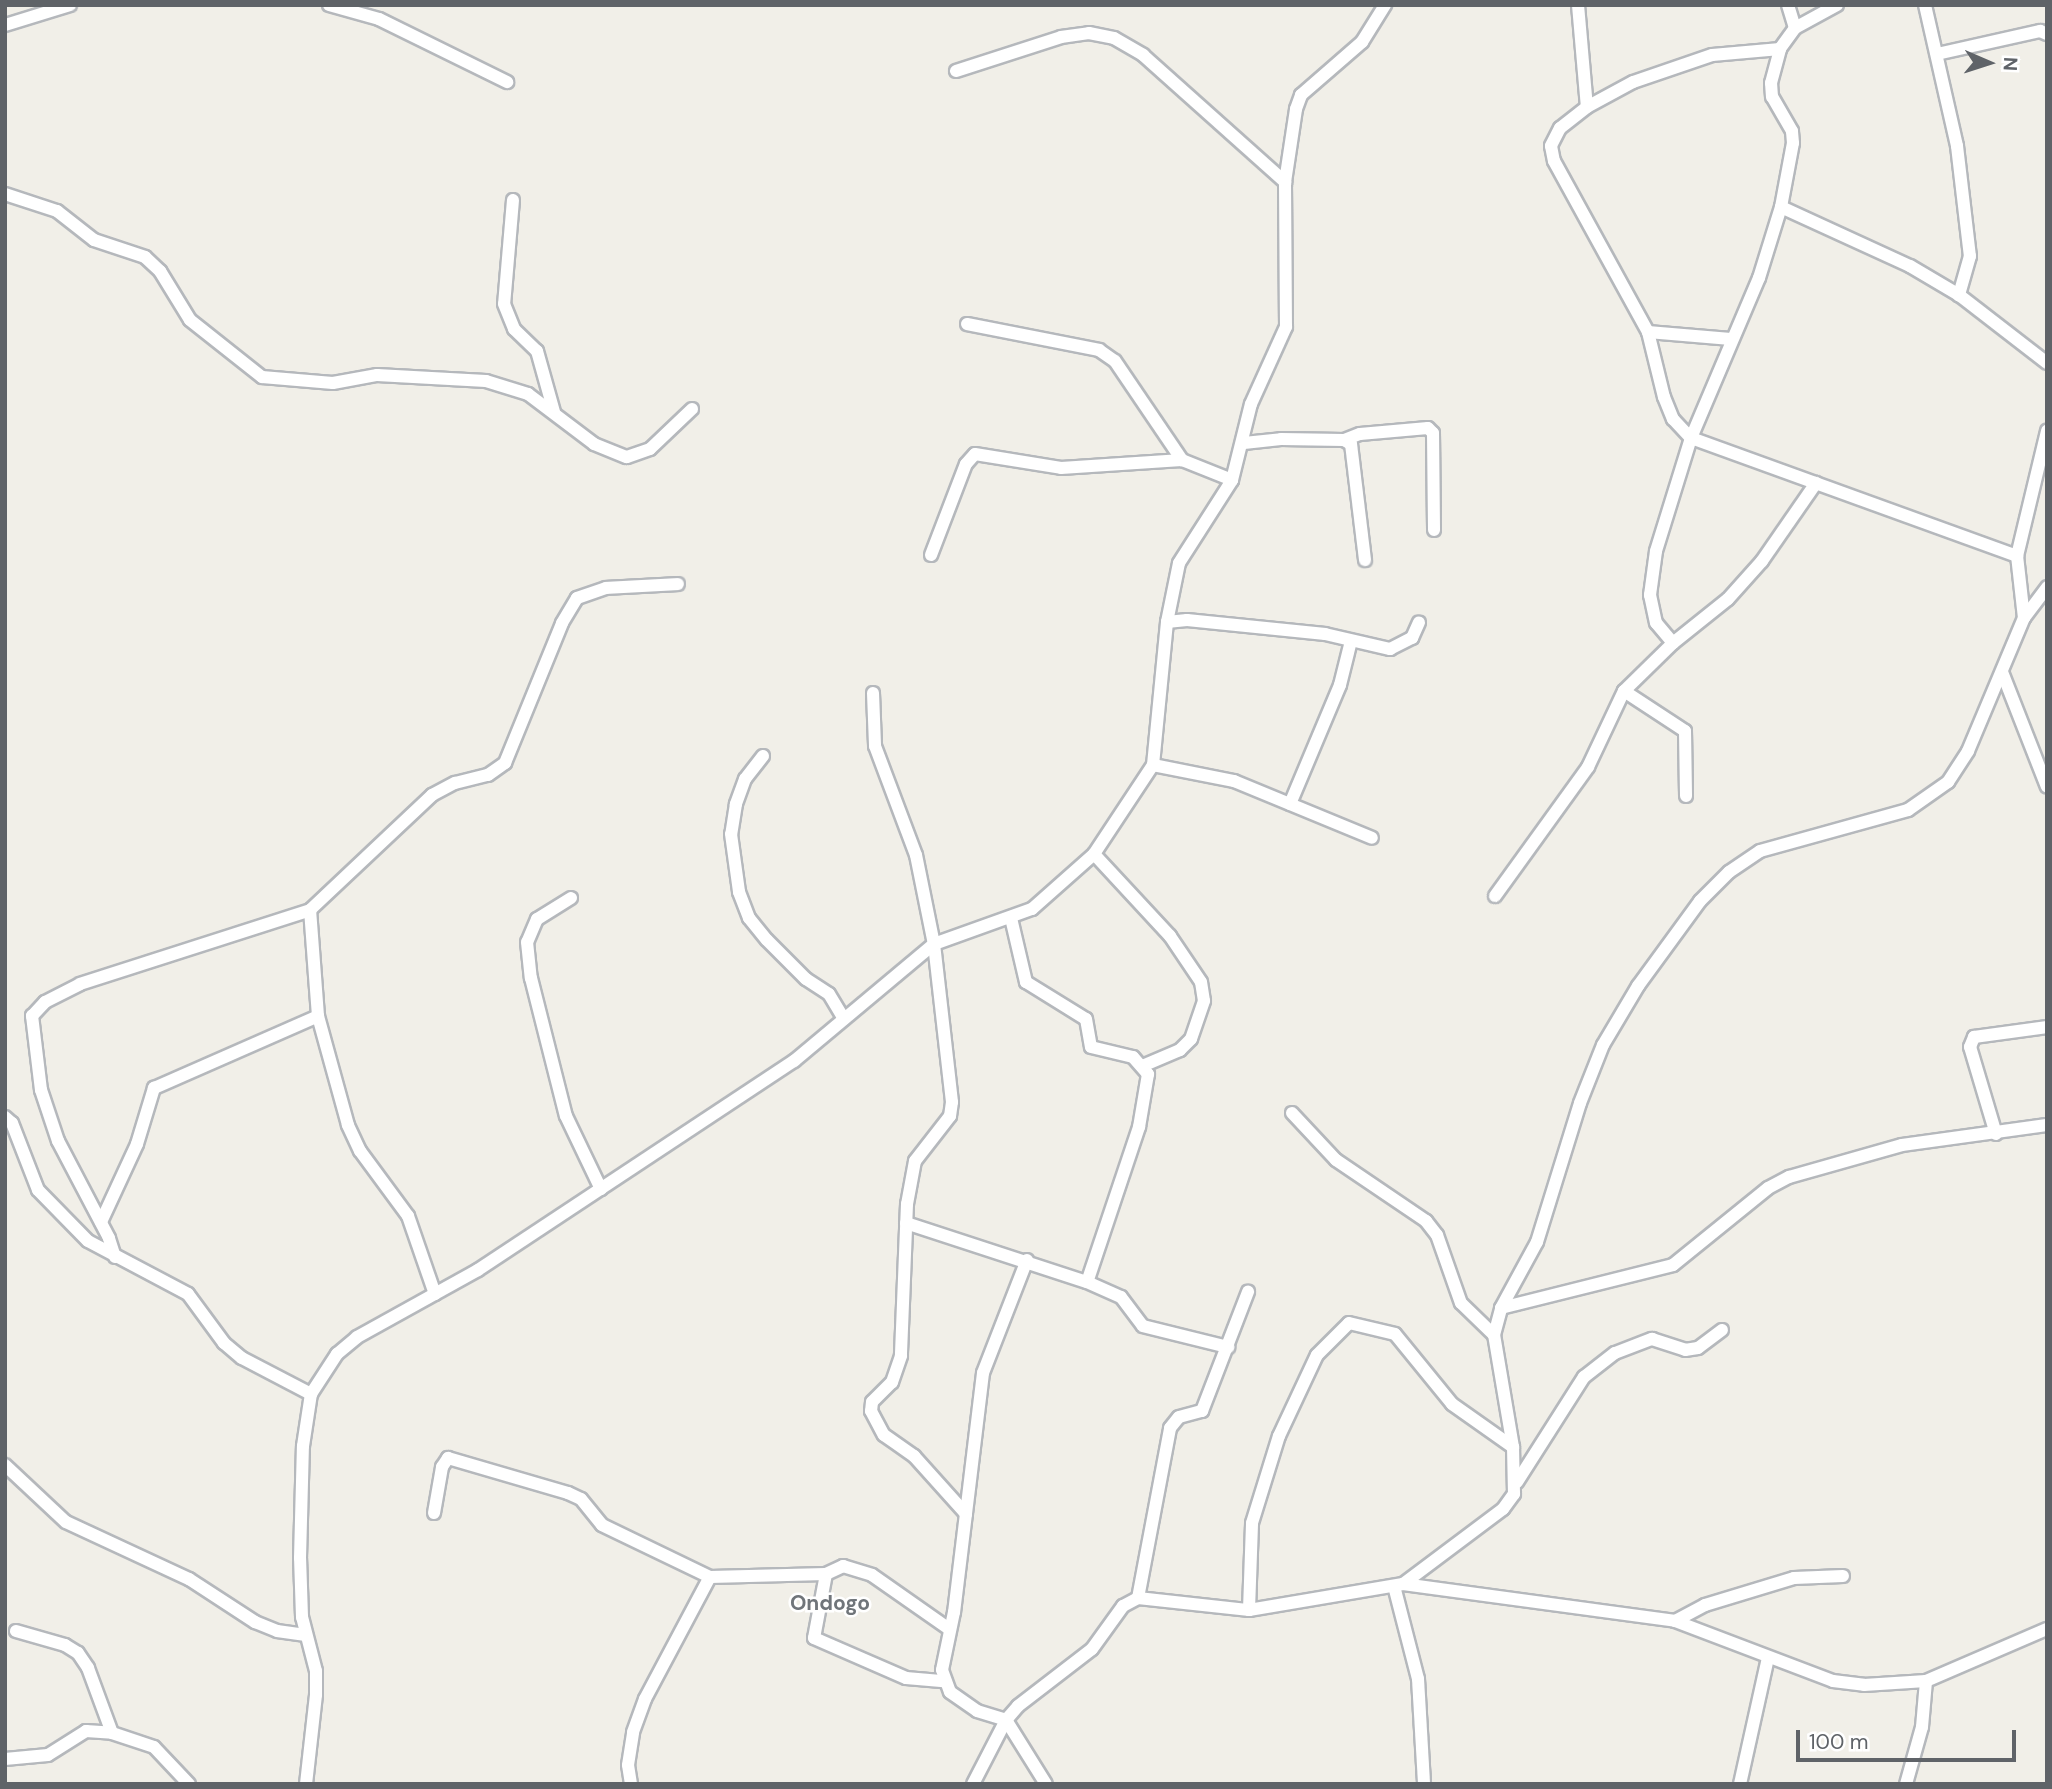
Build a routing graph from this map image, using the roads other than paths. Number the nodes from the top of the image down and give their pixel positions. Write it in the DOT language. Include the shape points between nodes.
graph roads {
  1 [pos="70,5"];
  2 [pos="329,5"];
  3 [pos="1385,5"];
  4 [pos="1578,5"];
  5 [pos="1788,5"];
  6 [pos="1837,5"];
  7 [pos="1925,5"];
  8 [pos="5,25"];
  9 [pos="1795,28"];
  10 [pos="2047,34"];
  11 [pos="1780,49"];
  12 [pos="1937,54"];
  13 [pos="956,71"];
  14 [pos="507,82"];
  15 [pos="1587,107"];
  16 [pos="1285,182"];
  17 [pos="5,194"];
  18 [pos="513,200"];
  19 [pos="1781,206"];
  20 [pos="1959,295"];
  21 [pos="967,324"];
  22 [pos="1648,332"];
  23 [pos="1731,339"];
  24 [pos="2047,362"];
  25 [pos="692,409"];
  26 [pos="554,412"];
  27 [pos="2047,431"];
  28 [pos="1690,439"];
  29 [pos="1344,440"];
  30 [pos="1244,443"];
  31 [pos="1182,460"];
  32 [pos="1232,480"];
  33 [pos="1816,483"];
  34 [pos="1434,530"];
  35 [pos="931,555"];
  36 [pos="2017,556"];
  37 [pos="1364,560"];
  38 [pos="678,584"];
  39 [pos="2047,587"];
  40 [pos="2024,618"];
  41 [pos="1167,622"];
  42 [pos="1419,622"];
  43 [pos="1351,641"];
  44 [pos="1673,643"];
  45 [pos="2002,671"];
  46 [pos="1625,691"];
  47 [pos="873,693"];
  48 [pos="763,756"];
  49 [pos="1153,765"];
  50 [pos="2047,787"];
  51 [pos="1686,796"];
  52 [pos="1290,804"];
  53 [pos="1372,838"];
  54 [pos="1094,854"];
  55 [pos="1495,896"];
  56 [pos="571,898"];
  57 [pos="310,910"];
  58 [pos="1011,918"];
  59 [pos="933,944"];
  60 [pos="318,1016"];
  61 [pos="844,1019"];
  62 [pos="2047,1027"];
  63 [pos="1144,1065"];
  64 [pos="1293,1113"];
  65 [pos="5,1117"];
  66 [pos="2047,1125"];
  67 [pos="1996,1134"];
  68 [pos="601,1189"];
  69 [pos="101,1222"];
  70 [pos="906,1223"];
  71 [pos="115,1257"];
  72 [pos="1027,1260"];
  73 [pos="1087,1282"];
  74 [pos="1248,1292"];
  75 [pos="435,1294"];
  76 [pos="1502,1308"];
  77 [pos="1723,1330"];
  78 [pos="1494,1335"];
  79 [pos="1228,1347"];
  80 [pos="311,1394"];
  81 [pos="1513,1447"];
  82 [pos="5,1465"];
  83 [pos="1517,1482"];
  84 [pos="434,1513"];
  85 [pos="966,1514"];
  86 [pos="826,1574"];
  87 [pos="1843,1576"];
  88 [pos="710,1577"];
  89 [pos="1399,1585"];
  90 [pos="1138,1598"];
  91 [pos="1249,1609"];
  92 [pos="1675,1621"];
  93 [pos="949,1629"];
  94 [pos="2047,1629"];
  95 [pos="16,1631"];
  96 [pos="306,1635"];
  97 [pos="1768,1658"];
  98 [pos="944,1681"];
  99 [pos="1927,1681"];
  100 [pos="1006,1720"];
  101 [pos="112,1732"];
  102 [pos="5,1759"];
  103 [pos="189,1784"];
  104 [pos="306,1784"];
  105 [pos="631,1784"];
  106 [pos="973,1784"];
  107 [pos="1046,1784"];
  108 [pos="1424,1784"];
  109 [pos="1740,1784"];
  110 [pos="1906,1784"];
  1 -- 8 [label="street"];
  2 -- 14 [label="street" via="379,19"];
  3 -- 16 [label="street" via="1362,42 1301,95"];
  4 -- 15 [label="street"];
  5 -- 9 [label="street"];
  6 -- 9 [label="street"];
  7 -- 12 [label="street"];
  9 -- 11 [label="street"];
  10 -- 12 [label="street" via="2040,31"];
  11 -- 15 [label="street" via="1712,55 1633,82"];
  11 -- 19 [label="street" via="1770,83 1793,143"];
  12 -- 20 [label="street" via="1957,146 1970,256"];
  13 -- 16 [label="street" via="1061,37 1089,33 1114,38 1143,55"];
  15 -- 22 [label="street" via="1560,128 1551,146 1554,161"];
  16 -- 30 [label="street" via="1286,327 1251,404"];
  17 -- 26 [label="street" via="57,211 94,240 145,257 160,271 190,320 262,376 333,383 377,376 486,381 528,394"];
  18 -- 26 [label="street" via="504,304 514,329 537,351"];
  19 -- 20 [label="street" via="1910,266"];
  19 -- 23 [label="street" via="1759,278"];
  20 -- 24 [label="street"];
  21 -- 31 [label="street" via="1099,350 1115,360"];
  22 -- 23 [label="street"];
  22 -- 28 [label="street" via="1664,397 1673,419"];
  23 -- 28 [label="street"];
  25 -- 26 [label="street" via="650,449 627,457 594,444"];
  27 -- 36 [label="street"];
  28 -- 33 [label="street"];
  28 -- 44 [label="street" via="1656,551 1650,595 1656,623"];
  29 -- 30 [label="street"];
  29 -- 34 [label="street" via="1360,434 1428,428 1433,433"];
  29 -- 37 [label="street" via="1354,453"];
  30 -- 32 [label="street"];
  31 -- 32 [label="street"];
  31 -- 35 [label="street" via="1062,468 975,454 966,464"];
  32 -- 41 [label="street" via="1183,555"];
  33 -- 36 [label="street"];
  33 -- 44 [label="street" via="1745,580"];
  36 -- 40 [label="street"];
  38 -- 57 [label="street" via="606,588 578,598 562,623 505,763 488,775 455,783 432,795"];
  39 -- 40 [label="street"];
  40 -- 45 [label="street"];
  41 -- 43 [label="street" via="1186,620"];
  41 -- 49 [label="street"];
  42 -- 43 [label="street" via="1412,638 1390,649"];
  43 -- 52 [label="street" via="1340,685"];
  44 -- 46 [label="street"];
  45 -- 50 [label="street"];
  45 -- 76 [label="street" via="1968,751 1948,782 1929,800 1908,810 1759,851 1700,901 1638,986 1603,1045 1580,1102 1537,1242"];
  46 -- 51 [label="street" via="1685,731"];
  46 -- 55 [label="street" via="1588,767"];
  47 -- 59 [label="street" via="875,746 916,855"];
  48 -- 61 [label="street" via="745,779 736,804 732,834 739,892 766,940 806,979 829,994"];
  49 -- 52 [label="street" via="1234,781"];
  49 -- 54 [label="street"];
  52 -- 53 [label="street"];
  54 -- 58 [label="street" via="1056,892"];
  54 -- 63 [label="street" via="1170,936 1201,982 1204,1001 1191,1039 1180,1050"];
  56 -- 68 [label="street" via="537,919 527,942 531,978 566,1116"];
  57 -- 60 [label="street"];
  57 -- 69 [label="street" via="80,984 45,1002 32,1016 41,1090 63,1152"];
  58 -- 59 [label="street"];
  58 -- 63 [label="street" via="1027,982 1086,1019 1091,1047 1133,1057"];
  59 -- 61 [label="street"];
  59 -- 70 [label="street" via="953,1102 950,1116 915,1161"];
  60 -- 69 [label="street" via="154,1088 137,1144"];
  60 -- 75 [label="street" via="348,1125 360,1151 408,1216"];
  61 -- 68 [label="street" via="794,1061"];
  62 -- 67 [label="street" via="1974,1037 1970,1047"];
  63 -- 73 [label="street" via="1149,1090"];
  64 -- 78 [label="street" via="1336,1160 1426,1221 1437,1235 1461,1303"];
  65 -- 71 [label="street" via="38,1189 88,1241"];
  66 -- 67 [label="street"];
  67 -- 76 [label="street" via="1902,1145 1788,1177 1673,1265"];
  68 -- 75 [label="street"];
  69 -- 71 [label="street"];
  70 -- 72 [label="street"];
  70 -- 85 [label="street" via="901,1356 892,1382 872,1402 872,1411 884,1435 915,1456"];
  71 -- 80 [label="street" via="188,1294 224,1343 242,1358"];
  72 -- 73 [label="street"];
  72 -- 85 [label="street" via="983,1373"];
  73 -- 79 [label="street" via="1121,1297 1143,1326"];
  74 -- 79 [label="street"];
  75 -- 80 [label="street" via="337,1353"];
  76 -- 78 [label="street"];
  77 -- 83 [label="street" via="1698,1348 1685,1350 1652,1339 1615,1353 1584,1377"];
  78 -- 81 [label="street"];
  79 -- 90 [label="street" via="1202,1411 1179,1417 1170,1428"];
  80 -- 96 [label="street" via="303,1447 300,1558"];
  81 -- 83 [label="street"];
  81 -- 91 [label="street" via="1452,1404 1395,1334 1349,1323 1317,1355 1279,1436 1252,1523"];
  82 -- 96 [label="street" via="66,1522 189,1578 255,1622 276,1631"];
  83 -- 89 [label="street" via="1503,1509"];
  84 -- 88 [label="street" via="442,1467 448,1458 568,1493 581,1499 602,1525"];
  85 -- 93 [label="street"];
  86 -- 88 [label="street"];
  86 -- 93 [label="street" via="843,1566 872,1575"];
  86 -- 98 [label="street" via="814,1638 906,1678"];
  87 -- 92 [label="street" via="1794,1578 1705,1605"];
  88 -- 105 [label="street" via="645,1699 628,1765"];
  89 -- 91 [label="street"];
  89 -- 92 [label="street"];
  89 -- 108 [label="street" via="1418,1679"];
  90 -- 91 [label="street"];
  90 -- 100 [label="street" via="1123,1606 1092,1649"];
  92 -- 97 [label="street"];
  93 -- 98 [label="street"];
  94 -- 99 [label="street"];
  95 -- 101 [label="street" via="78,1653"];
  96 -- 104 [label="street" via="316,1671 316,1695"];
  97 -- 99 [label="street" via="1833,1681 1864,1685"];
  97 -- 109 [label="street"];
  98 -- 100 [label="street" via="950,1692 977,1711"];
  99 -- 110 [label="street" via="1922,1727"];
  100 -- 106 [label="street"];
  100 -- 107 [label="street"];
  101 -- 102 [label="street" via="86,1731 48,1755"];
  101 -- 103 [label="street" via="153,1747"];
}
